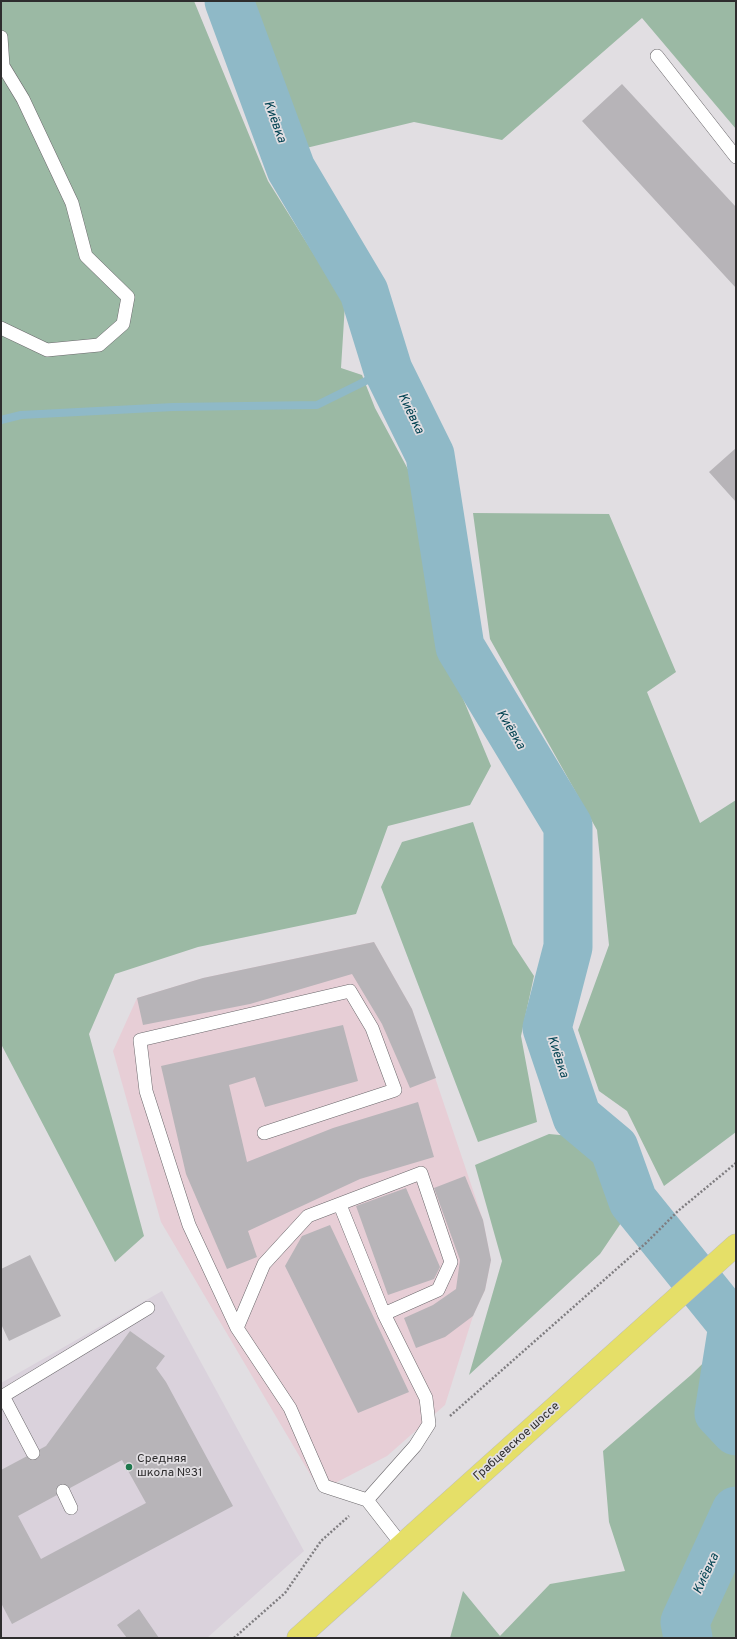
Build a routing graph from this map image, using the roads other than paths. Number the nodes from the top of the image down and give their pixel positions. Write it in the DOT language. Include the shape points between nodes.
graph roads {
  1 [pos="1,37"];
  2 [pos="657,56"];
  3 [pos="736,156"];
  4 [pos="1,328"];
  5 [pos="264,1133"];
  6 [pos="340,1205"];
  7 [pos="736,1245"];
  8 [pos="148,1308"];
  9 [pos="384,1314"];
  10 [pos="238,1328"];
  11 [pos="2,1397"];
  12 [pos="33,1453"];
  13 [pos="63,1491"];
  14 [pos="367,1500"];
  15 [pos="71,1508"];
  16 [pos="402,1544"];
  17 [pos="298,1638"];
  1 -- 4 [label="lane" via="3,66 23,99 72,203 86,256 128,297 123,324 99,345 47,350"];
  2 -- 3 [label="lane"];
  5 -- 10 [label="lane" via="395,1090 372,1028 350,991 140,1040 146,1090 189,1225"];
  6 -- 9 [label="lane"];
  6 -- 9 [label="lane" via="421,1174 452,1262 438,1290"];
  6 -- 10 [label="lane" via="308,1216 264,1264"];
  7 -- 16 [label="main road, Грабцевское шоссе"];
  8 -- 11 [label="lane"];
  9 -- 14 [label="lane" via="426,1398 429,1424 415,1446"];
  10 -- 14 [label="lane" via="290,1408 324,1486"];
  11 -- 12 [label="lane"];
  13 -- 15 [label="lane"];
  14 -- 16 [label="lane"];
  16 -- 17 [label="main road, Грабцевское шоссе"];
}
